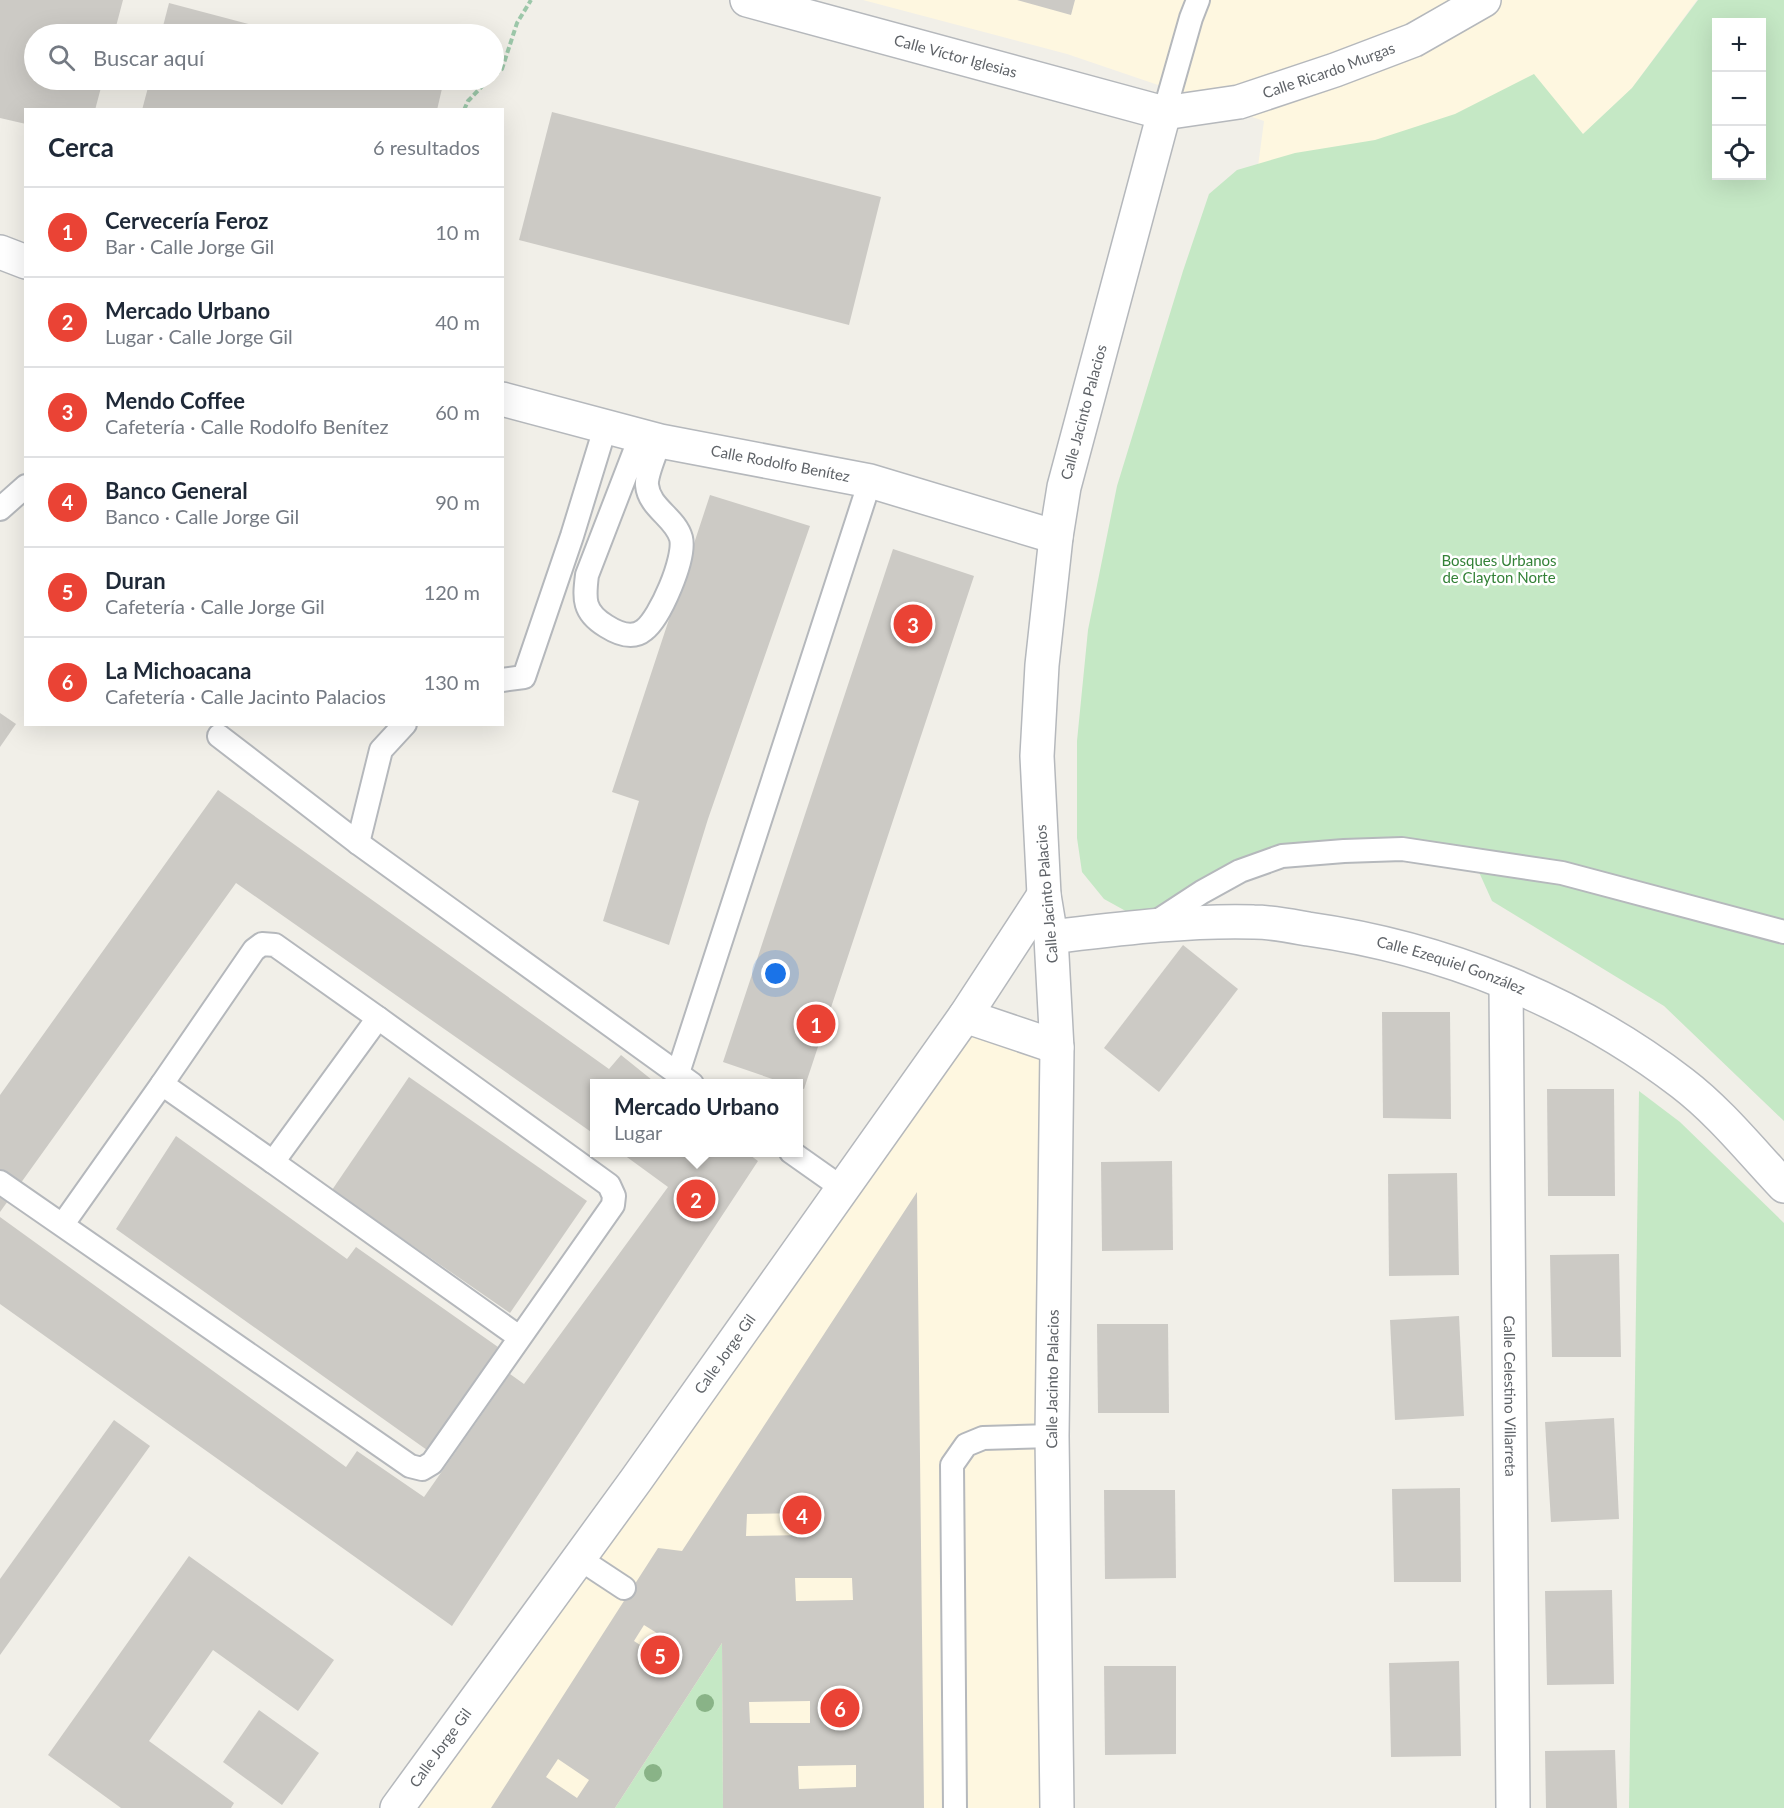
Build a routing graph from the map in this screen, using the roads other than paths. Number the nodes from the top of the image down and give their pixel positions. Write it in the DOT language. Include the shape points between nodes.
graph roads {
  1 [pos="747,0"];
  2 [pos="1198,0"];
  3 [pos="1484,0"];
  4 [pos="1164,113"];
  5 [pos="0,252"];
  6 [pos="24,261"];
  7 [pos="504,400"];
  8 [pos="606,425"];
  9 [pos="650,438"];
  10 [pos="870,481"];
  11 [pos="24,488"];
  12 [pos="0,509"];
  13 [pos="1056,537"];
  14 [pos="504,680"];
  15 [pos="403,726"];
  16 [pos="219,736"];
  17 [pos="358,843"];
  18 [pos="1044,895"];
  19 [pos="1151,925"];
  20 [pos="1784,932"];
  21 [pos="1051,937"];
  22 [pos="1506,984"];
  23 [pos="965,1016"];
  24 [pos="378,1018"];
  25 [pos="1057,1047"];
  26 [pos="685,1078"];
  27 [pos="162,1084"];
  28 [pos="798,1157"];
  29 [pos="273,1162"];
  30 [pos="0,1182"];
  31 [pos="1784,1186"];
  32 [pos="842,1188"];
  33 [pos="63,1224"];
  34 [pos="519,1337"];
  35 [pos="1052,1436"];
  36 [pos="580,1559"];
  37 [pos="624,1588"];
  38 [pos="397,1808"];
  39 [pos="955,1808"];
  40 [pos="1057,1808"];
  41 [pos="1513,1808"];
  1 -- 4 [label="street, Calle Víctor Iglesias"];
  2 -- 4 [label="lane, Calle Jacinto Palacios"];
  3 -- 4 [label="street, Calle Ricardo Murgas" via="1414,40 1335,70 1239,102"];
  4 -- 13 [label="street, Calle Jacinto Palacios" via="1064,487"];
  5 -- 6 [label="street"];
  7 -- 8 [label="street, Calle Rodolfo Benítez"];
  8 -- 9 [label="street, Calle Rodolfo Benítez"];
  8 -- 14 [label="lane" via="524,677"];
  9 -- 9 [label="lane" via="587,575 586,607 605,626 621,634 633,635 644,630 659,612 682,550 681,537 650,497 646,484"];
  9 -- 10 [label="street, Calle Rodolfo Benítez"];
  10 -- 13 [label="street, Calle Rodolfo Benítez"];
  10 -- 26 [label="lane"];
  11 -- 12 [label="lane"];
  13 -- 18 [label="street, Calle Jacinto Palacios" via="1037,756"];
  15 -- 17 [label="lane" via="381,750"];
  16 -- 17 [label="lane"];
  17 -- 26 [label="lane"];
  18 -- 21 [label="street, Calle Jacinto Palacios"];
  18 -- 23 [label="street, Calle Jorge Gil"];
  19 -- 20 [label="lane" via="1240,871 1282,856 1402,849 1562,873"];
  19 -- 21 [label="street, Calle Ezequiel González"];
  19 -- 22 [label="street, Calle Ezequiel González" via="1256,921 1350,935 1447,960"];
  21 -- 25 [label="street, Calle Jacinto Palacios"];
  22 -- 31 [label="street, Calle Ezequiel González" via="1606,1030 1684,1084"];
  22 -- 41 [label="street, Calle Celestino Villarreta"];
  23 -- 25 [label="street"];
  23 -- 32 [label="street, Calle Jorge Gil"];
  24 -- 27 [label="lane" via="275,945 262,944 254,950"];
  24 -- 29 [label="lane"];
  24 -- 34 [label="lane" via="609,1185 614,1196 613,1205"];
  25 -- 35 [label="street, Calle Jacinto Palacios"];
  27 -- 29 [label="lane"];
  27 -- 33 [label="lane"];
  28 -- 32 [label="lane"];
  29 -- 34 [label="lane"];
  30 -- 33 [label="lane"];
  32 -- 36 [label="street, Calle Jorge Gil"];
  33 -- 34 [label="lane" via="410,1466 422,1469 432,1462"];
  35 -- 39 [label="lane" via="983,1438 966,1445 952,1466"];
  35 -- 40 [label="street, Calle Jacinto Palacios"];
  36 -- 37 [label="lane"];
  36 -- 38 [label="street, Calle Jorge Gil"];
}
